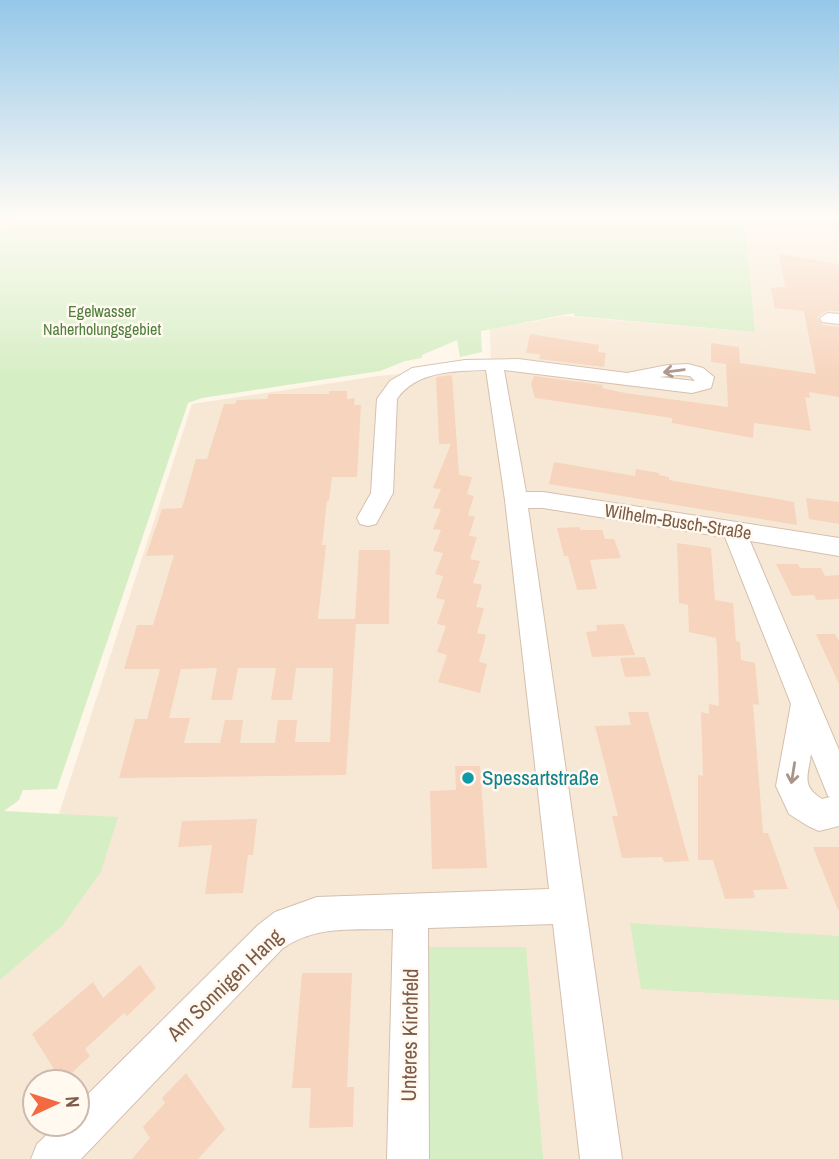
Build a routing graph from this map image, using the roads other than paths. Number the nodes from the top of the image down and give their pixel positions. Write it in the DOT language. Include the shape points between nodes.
graph roads {
  1 [pos="494,364"];
  2 [pos="629,378"];
  3 [pos="516,500"];
  4 [pos="368,518"];
  5 [pos="734,531"];
  6 [pos="839,547"];
  7 [pos="804,705"];
  8 [pos="839,786"];
  9 [pos="839,811"];
  10 [pos="569,906"];
  11 [pos="411,912"];
  12 [pos="52,1159"];
  13 [pos="408,1159"];
  14 [pos="601,1159"];
  1 -- 2 [label="street"];
  1 -- 3 [label="street"];
  1 -- 4 [label="street" via="412,374 397,385 387,399 382,493"];
  3 -- 5 [label="street, Wilhelm-Busch-Straße" via="542,500"];
  3 -- 10 [label="street"];
  5 -- 6 [label="street, Wilhelm-Busch-Straße"];
  5 -- 7 [label="street"];
  7 -- 8 [label="street"];
  7 -- 9 [label="street, one-way" via="791,786 800,803 820,815"];
  10 -- 11 [label="street, Am Sonnigen Hang"];
  10 -- 14 [label="street"];
  11 -- 12 [label="street, Am Sonnigen Hang" via="317,914 287,924"];
  11 -- 13 [label="street, Unteres Kirchfeld"];
}
